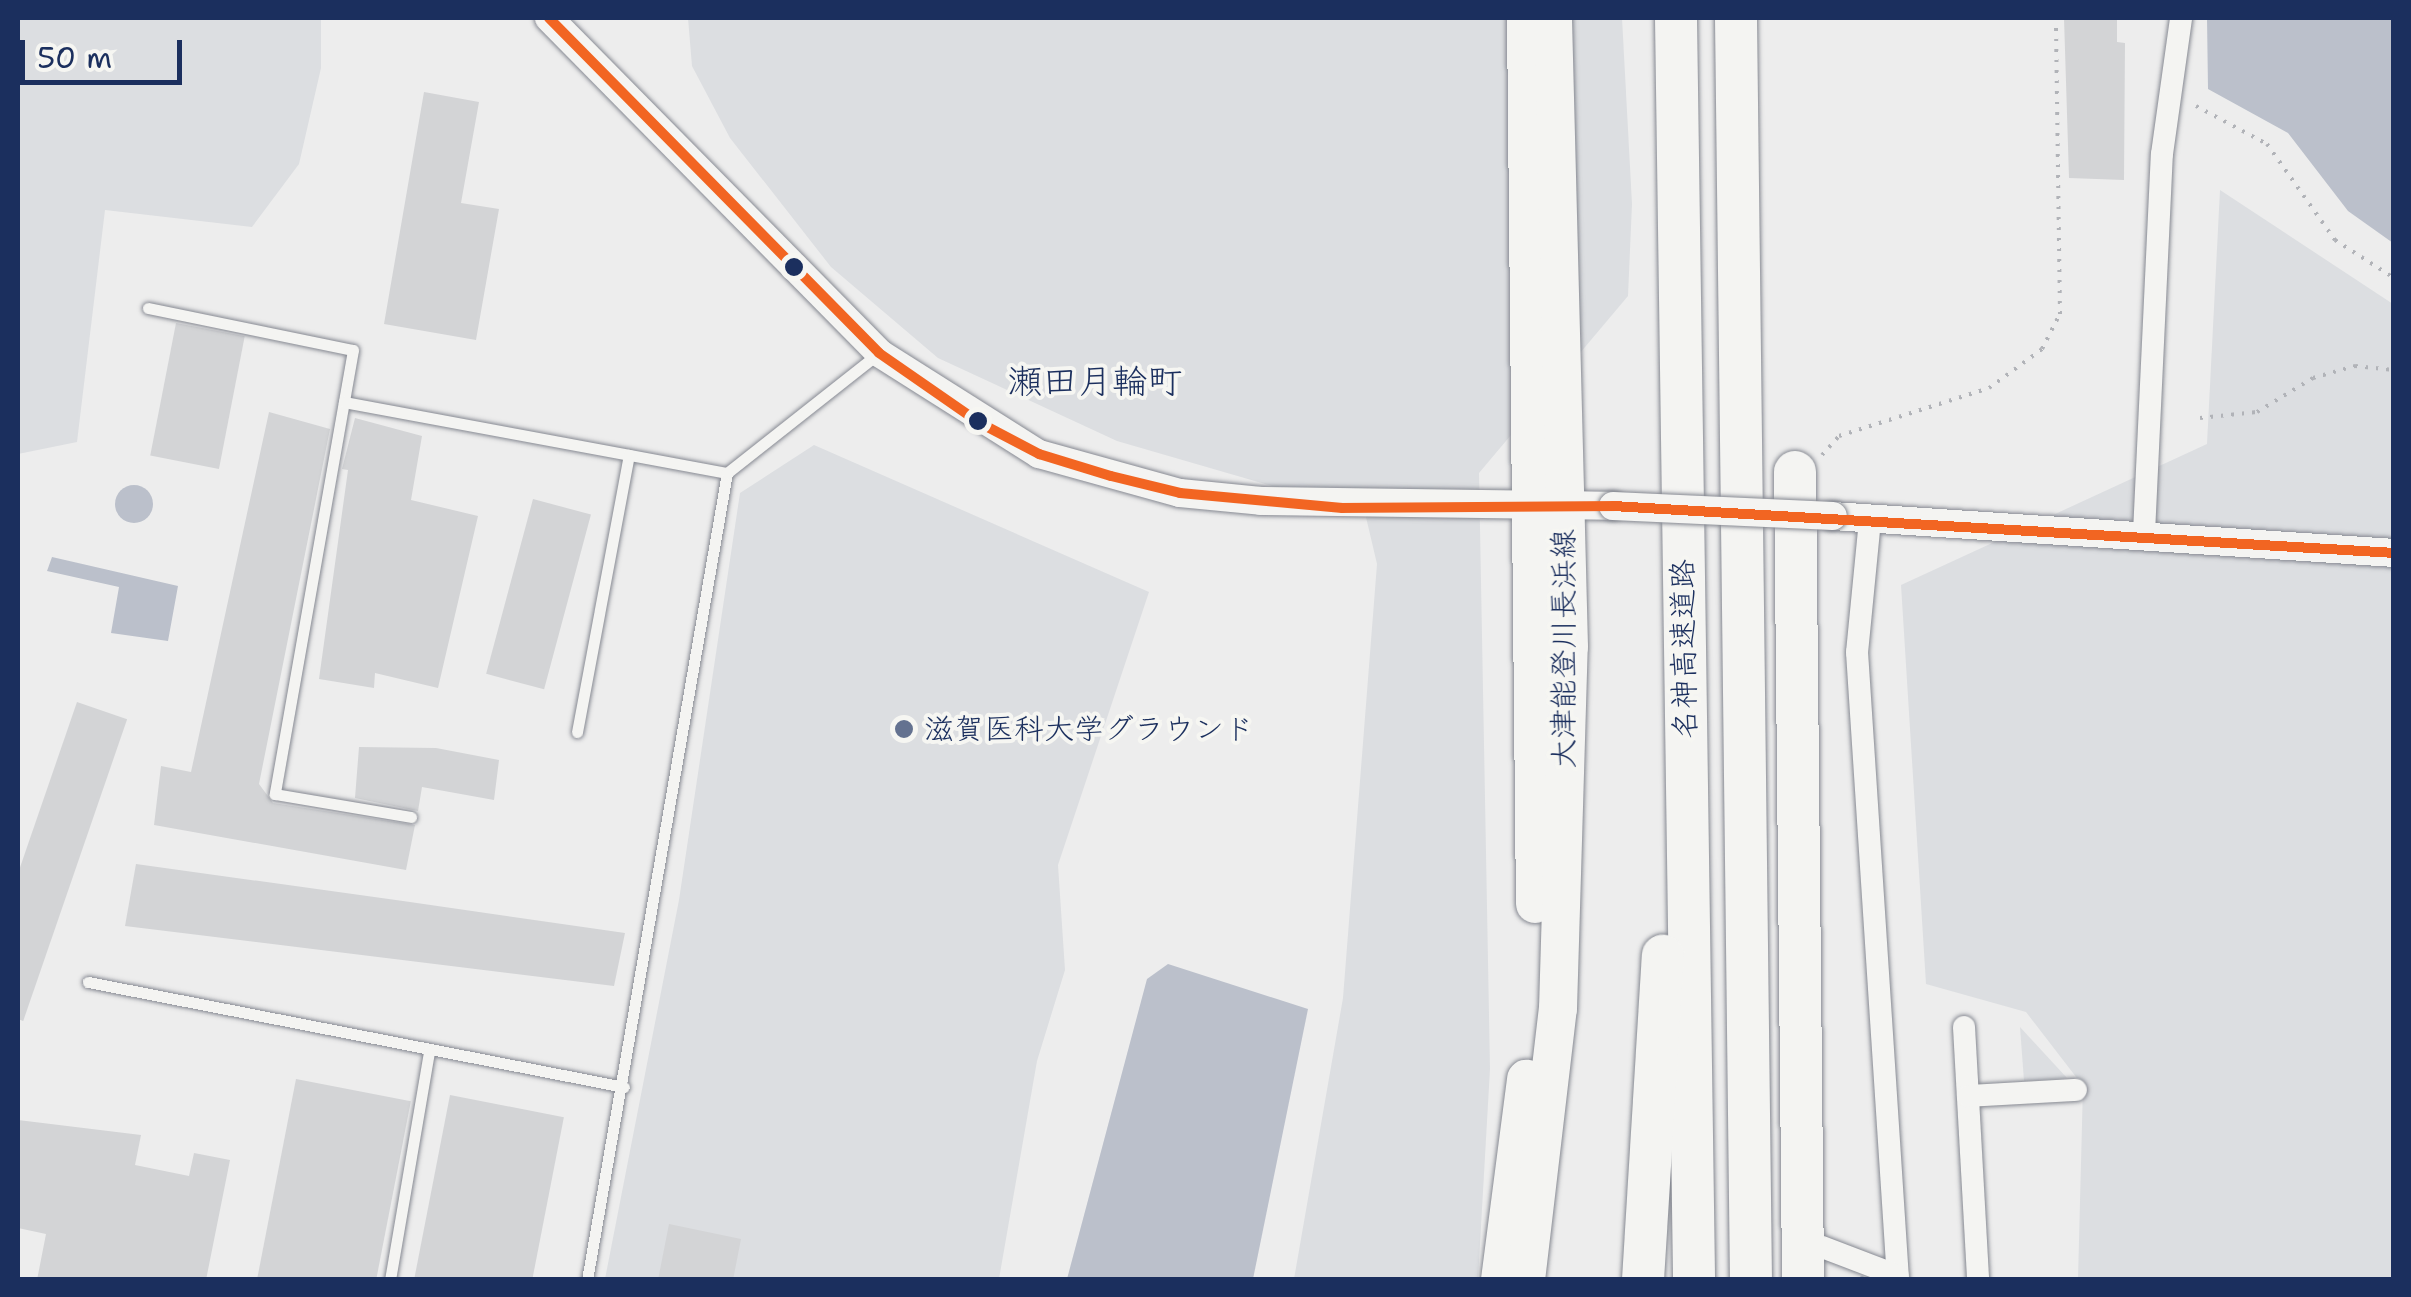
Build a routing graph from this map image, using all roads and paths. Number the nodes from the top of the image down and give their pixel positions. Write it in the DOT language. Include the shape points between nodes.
graph roads {
  1 [pos="549,18"];
  2 [pos="1526,18"];
  3 [pos="1553,18"];
  4 [pos="1676,18"];
  5 [pos="1736,18"];
  6 [pos="2056,18"];
  7 [pos="2181,18"];
  8 [pos="2196,106"];
  9 [pos="2394,278"];
  10 [pos="148,308"];
  11 [pos="879,353"];
  12 [pos="2394,370"];
  13 [pos="344,402"];
  14 [pos="2200,418"];
  15 [pos="629,455"];
  16 [pos="1804,470"];
  17 [pos="727,473"];
  18 [pos="1550,506"];
  19 [pos="1870,520"];
  20 [pos="2144,533"];
  21 [pos="2394,553"];
  22 [pos="1684,661"];
  23 [pos="577,732"];
  24 [pos="412,816"];
  25 [pos="88,982"];
  26 [pos="1964,1027"];
  27 [pos="428,1051"];
  28 [pos="624,1087"];
  29 [pos="2076,1090"];
  30 [pos="1968,1096"];
  31 [pos="1812,1263"];
  32 [pos="1898,1278"];
  33 [pos="390,1280"];
  34 [pos="587,1280"];
  35 [pos="1500,1280"];
  36 [pos="1526,1280"];
  37 [pos="1643,1280"];
  38 [pos="1694,1280"];
  39 [pos="1752,1280"];
  40 [pos="1978,1280"];
  1 -- 11 [label="street"];
  2 -- 18 [label="main road, 大津能登川長浜線"];
  3 -- 18 [label="main road, 大津能登川長浜線"];
  4 -- 22 [label="highway, 名神高速道路"];
  5 -- 39 [label="highway, 名神高速道路"];
  6 -- 16 [label="path" via="2060,314 2042,348 1989,388 1839,436"];
  7 -- 20 [label="street" via="2162,154"];
  8 -- 9 [label="path" via="2267,144 2335,240"];
  10 -- 13 [label="lane" via="353,350"];
  11 -- 17 [label="lane"];
  11 -- 18 [label="street" via="1039,454 1180,493 1342,508"];
  12 -- 14 [label="path" via="2355,366 2312,378 2257,412"];
  13 -- 15 [label="lane"];
  13 -- 24 [label="lane" via="275,794"];
  15 -- 17 [label="lane"];
  15 -- 23 [label="lane"];
  16 -- 31 [label="highway"];
  17 -- 28 [label="lane"];
  18 -- 19 [label="street, bridge"];
  18 -- 35 [label="main road, 大津能登川長浜線" via="1534,968"];
  18 -- 36 [label="main road, 大津能登川長浜線" via="1570,647 1558,1009"];
  19 -- 20 [label="street"];
  19 -- 32 [label="street" via="1857,652"];
  20 -- 21 [label="street"];
  22 -- 37 [label="highway"];
  22 -- 38 [label="highway, 名神高速道路"];
  25 -- 27 [label="lane"];
  26 -- 30 [label="street"];
  27 -- 28 [label="lane"];
  27 -- 33 [label="lane"];
  28 -- 34 [label="lane"];
  29 -- 30 [label="street"];
  30 -- 40 [label="street"];
  31 -- 32 [label="street"];
}
